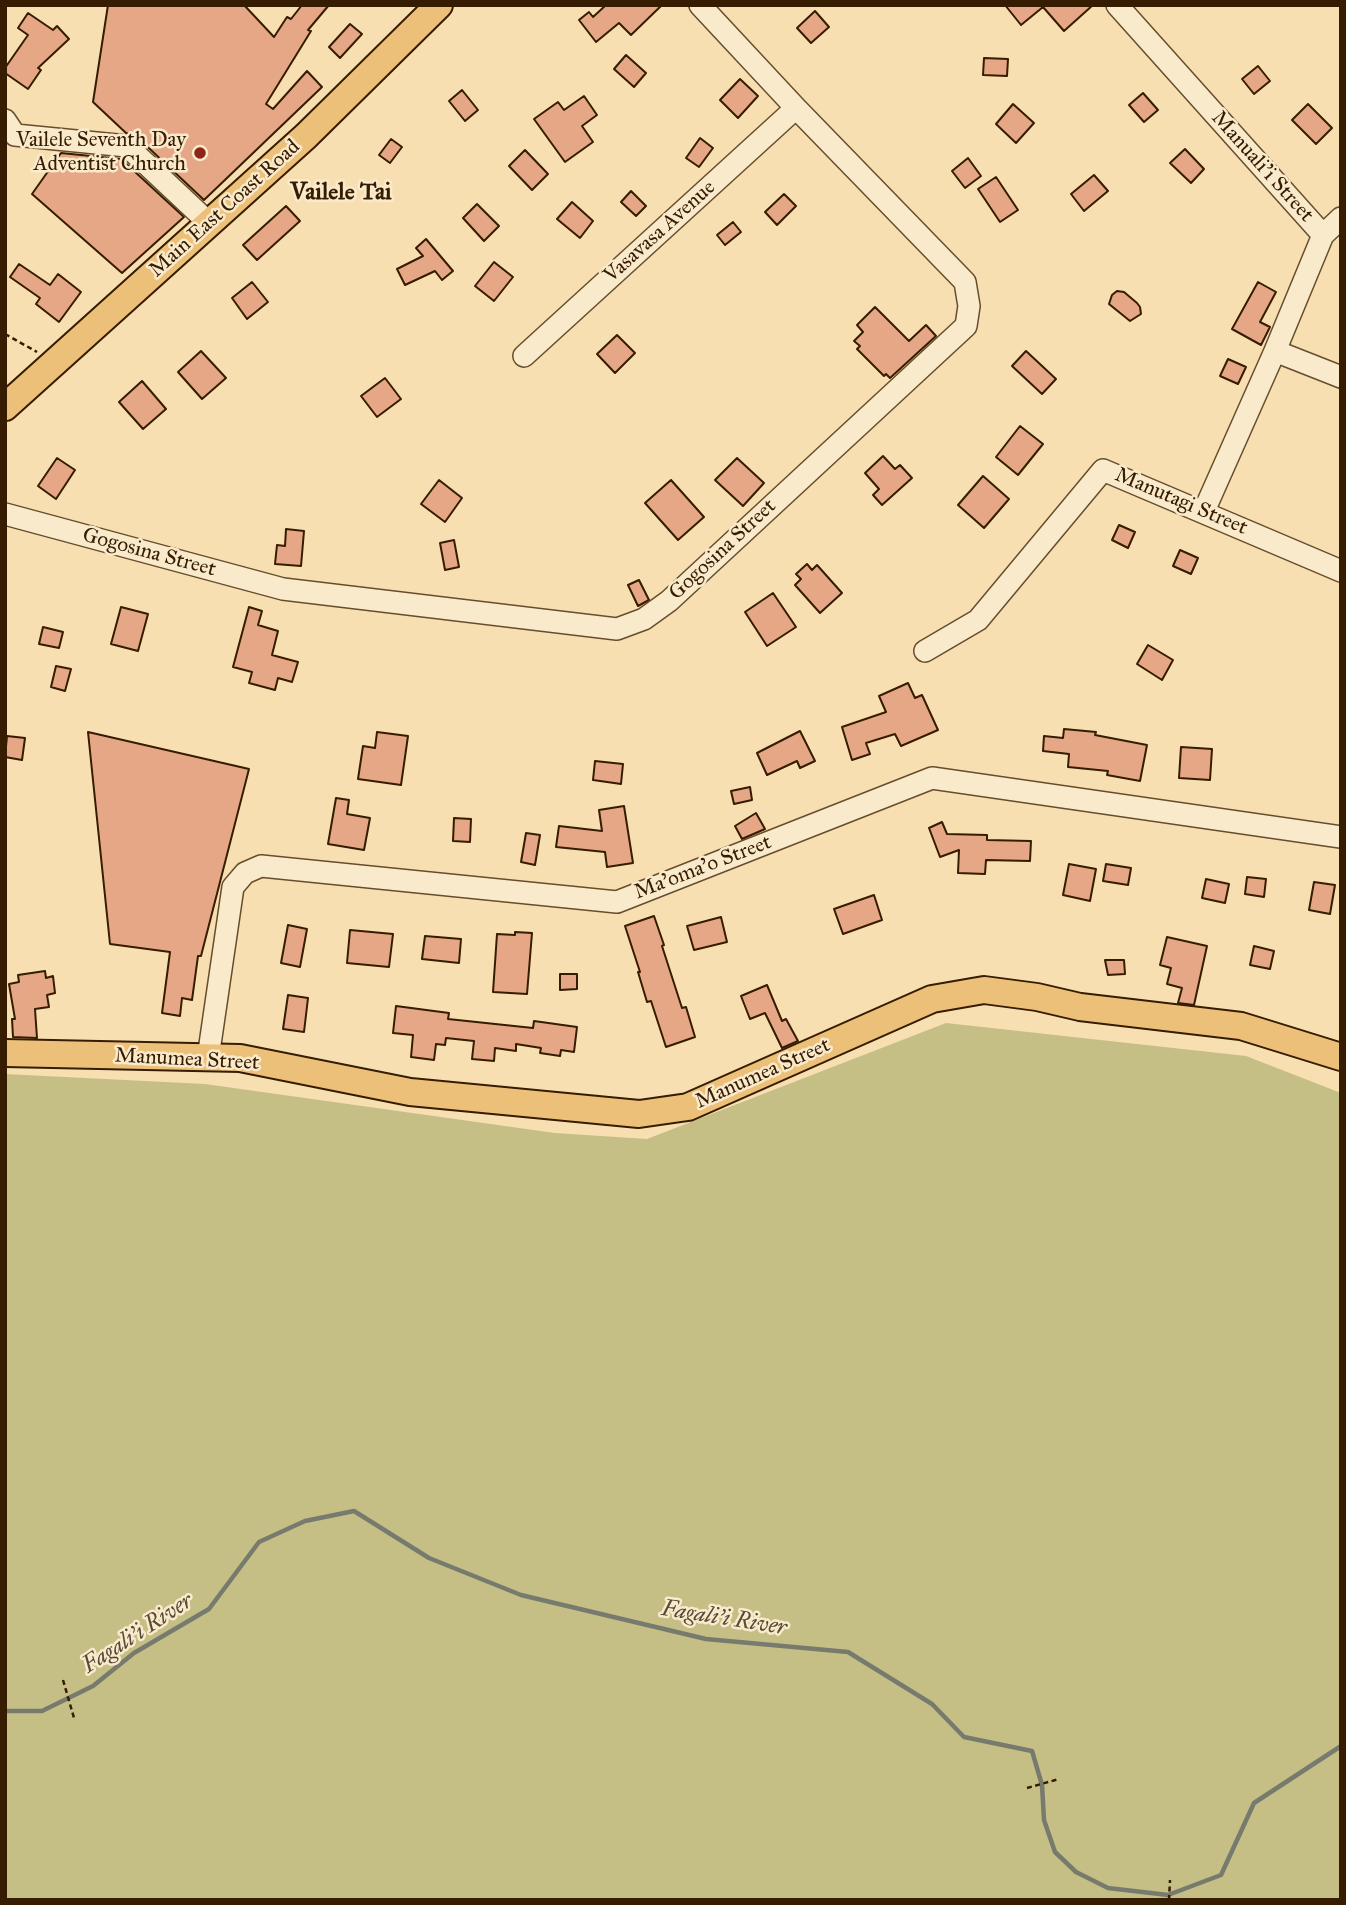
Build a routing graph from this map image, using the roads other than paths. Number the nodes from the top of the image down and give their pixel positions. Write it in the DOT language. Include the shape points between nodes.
graph roads {
  1 [pos="439,5"];
  2 [pos="700,5"];
  3 [pos="1117,5"];
  4 [pos="796,108"];
  5 [pos="5,120"];
  6 [pos="1341,218"];
  7 [pos="209,223"];
  8 [pos="1323,235"];
  9 [pos="1275,351"];
  10 [pos="524,356"];
  11 [pos="1341,377"];
  12 [pos="5,407"];
  13 [pos="1205,511"];
  14 [pos="5,514"];
  15 [pos="1341,570"];
  16 [pos="925,651"];
  17 [pos="1341,837"];
  18 [pos="5,1054"];
  19 [pos="1341,1057"];
  20 [pos="208,1058"];
  1 -- 7 [label="main road, Main East Coast Road" via="306,136"];
  2 -- 4 [label="street, Gogosina Street"];
  3 -- 8 [label="street, Manuali'i Street"];
  4 -- 10 [label="street, Vasavasa Avenue"];
  4 -- 14 [label="street, Gogosina Street" via="965,282 966,326 669,601 644,619 617,629 283,589"];
  5 -- 7 [label="street" via="15,135 127,146"];
  6 -- 8 [label="street"];
  7 -- 12 [label="main road, Main East Coast Road"];
  8 -- 9 [label="street, Manuali'i Street"];
  9 -- 11 [label="street"];
  9 -- 13 [label="street, Manuali'i Street"];
  13 -- 15 [label="street, Manutagi Street"];
  13 -- 16 [label="street, Manutagi Street" via="1103,470 978,620"];
  17 -- 20 [label="street, Ma'oma'o Street" via="932,778 617,902 261,866 245,873 233,887"];
  18 -- 20 [label="main road, Manumea Street"];
  19 -- 20 [label="main road, Manumea Street" via="1241,1027 984,990 932,999 688,1107 639,1114 411,1092 240,1059"];
}
